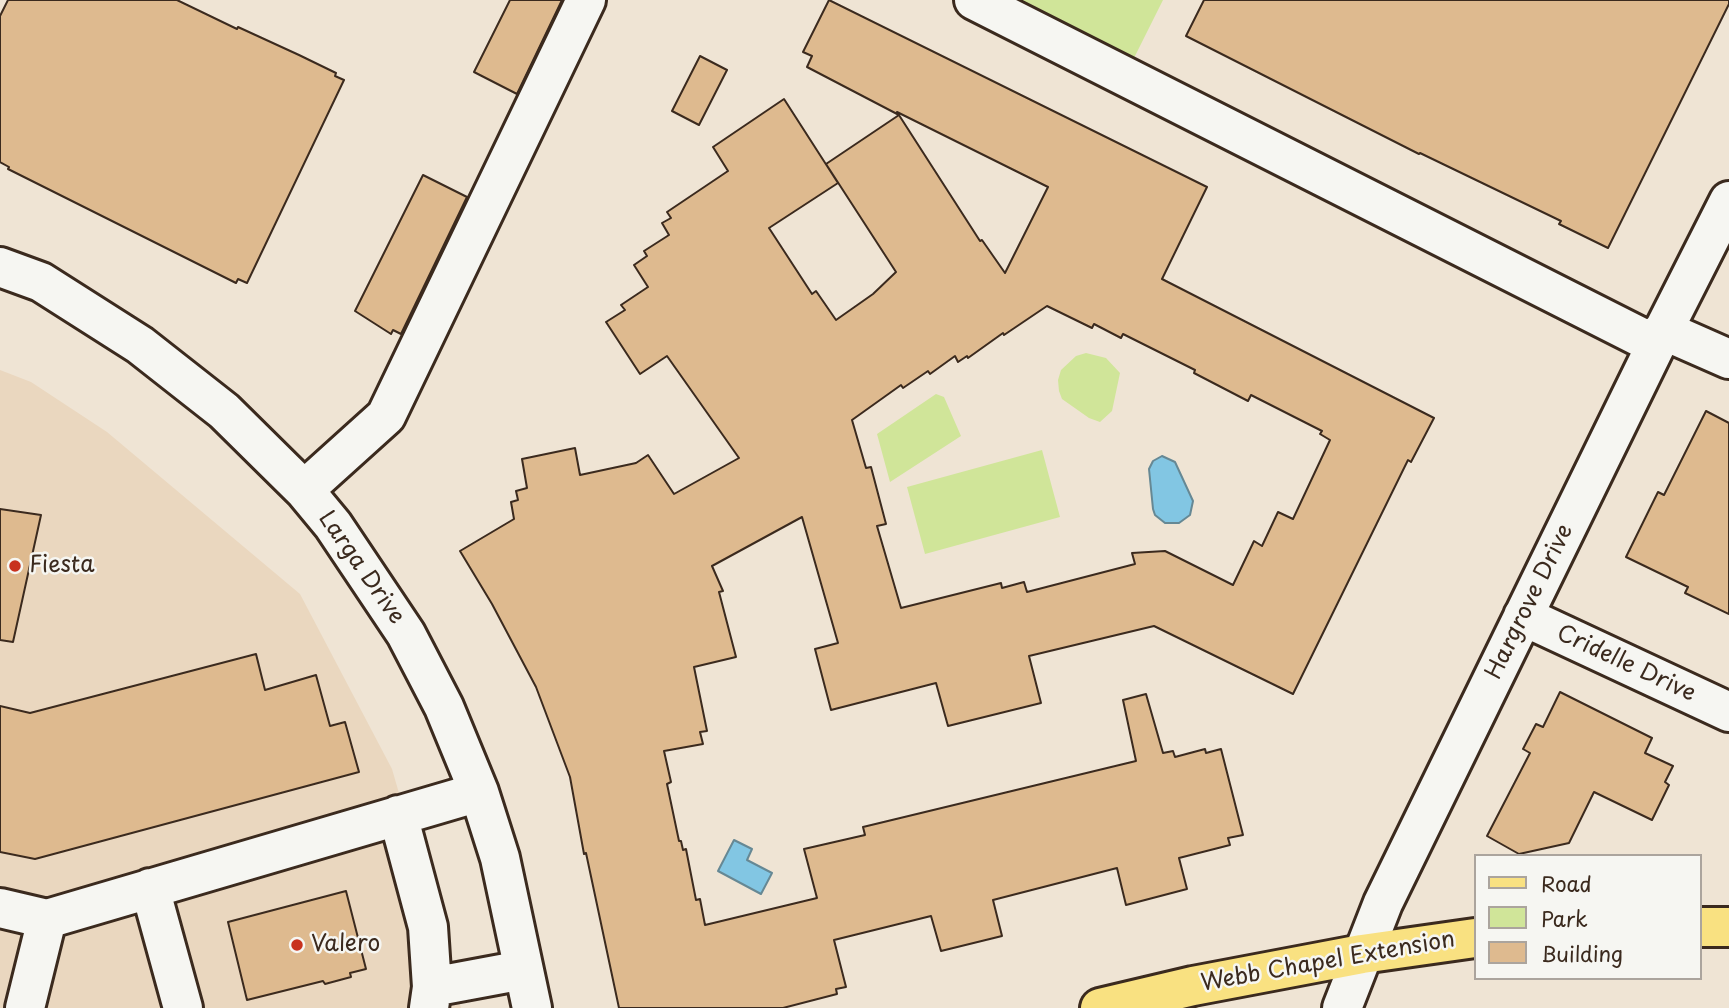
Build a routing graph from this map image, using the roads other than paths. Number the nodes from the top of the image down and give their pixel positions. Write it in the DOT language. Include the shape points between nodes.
graph roads {
  1 [pos="586,0"];
  2 [pos="974,0"];
  3 [pos="1729,201"];
  4 [pos="0,267"];
  5 [pos="1660,338"];
  6 [pos="1729,359"];
  7 [pos="304,490"];
  8 [pos="1523,616"];
  9 [pos="1729,712"];
  10 [pos="479,792"];
  11 [pos="398,816"];
  12 [pos="150,888"];
  13 [pos="0,908"];
  14 [pos="47,919"];
  15 [pos="1701,927"];
  16 [pos="1729,927"];
  17 [pos="1474,938"];
  18 [pos="1362,954"];
  19 [pos="523,970"];
  20 [pos="430,997"];
  21 [pos="25,1008"];
  22 [pos="183,1008"];
  23 [pos="532,1008"];
  24 [pos="1100,1008"];
  25 [pos="1342,1008"];
  1 -- 7 [label="street" via="386,416"];
  2 -- 5 [label="street"];
  3 -- 5 [label="street, Hargrove Drive"];
  4 -- 7 [label="street, Larga Drive" via="41,282 140,345 224,411"];
  5 -- 6 [label="street"];
  5 -- 8 [label="street, Hargrove Drive"];
  7 -- 10 [label="street, Larga Drive" via="406,634 444,707"];
  8 -- 9 [label="street, Cridelle Drive"];
  8 -- 18 [label="street, Hargrove Drive"];
  10 -- 11 [label="street"];
  10 -- 19 [label="street, Larga Drive" via="500,858"];
  11 -- 12 [label="street"];
  11 -- 20 [label="street" via="428,927"];
  12 -- 14 [label="street"];
  12 -- 22 [label="street"];
  13 -- 14 [label="street"];
  14 -- 21 [label="street"];
  15 -- 16 [label="main road"];
  17 -- 18 [label="main road, Webb Chapel Extension"];
  18 -- 24 [label="main road, Webb Chapel Extension"];
  18 -- 25 [label="street, Hargrove Drive"];
  19 -- 20 [label="street"];
  19 -- 23 [label="street, Larga Drive"];
}
